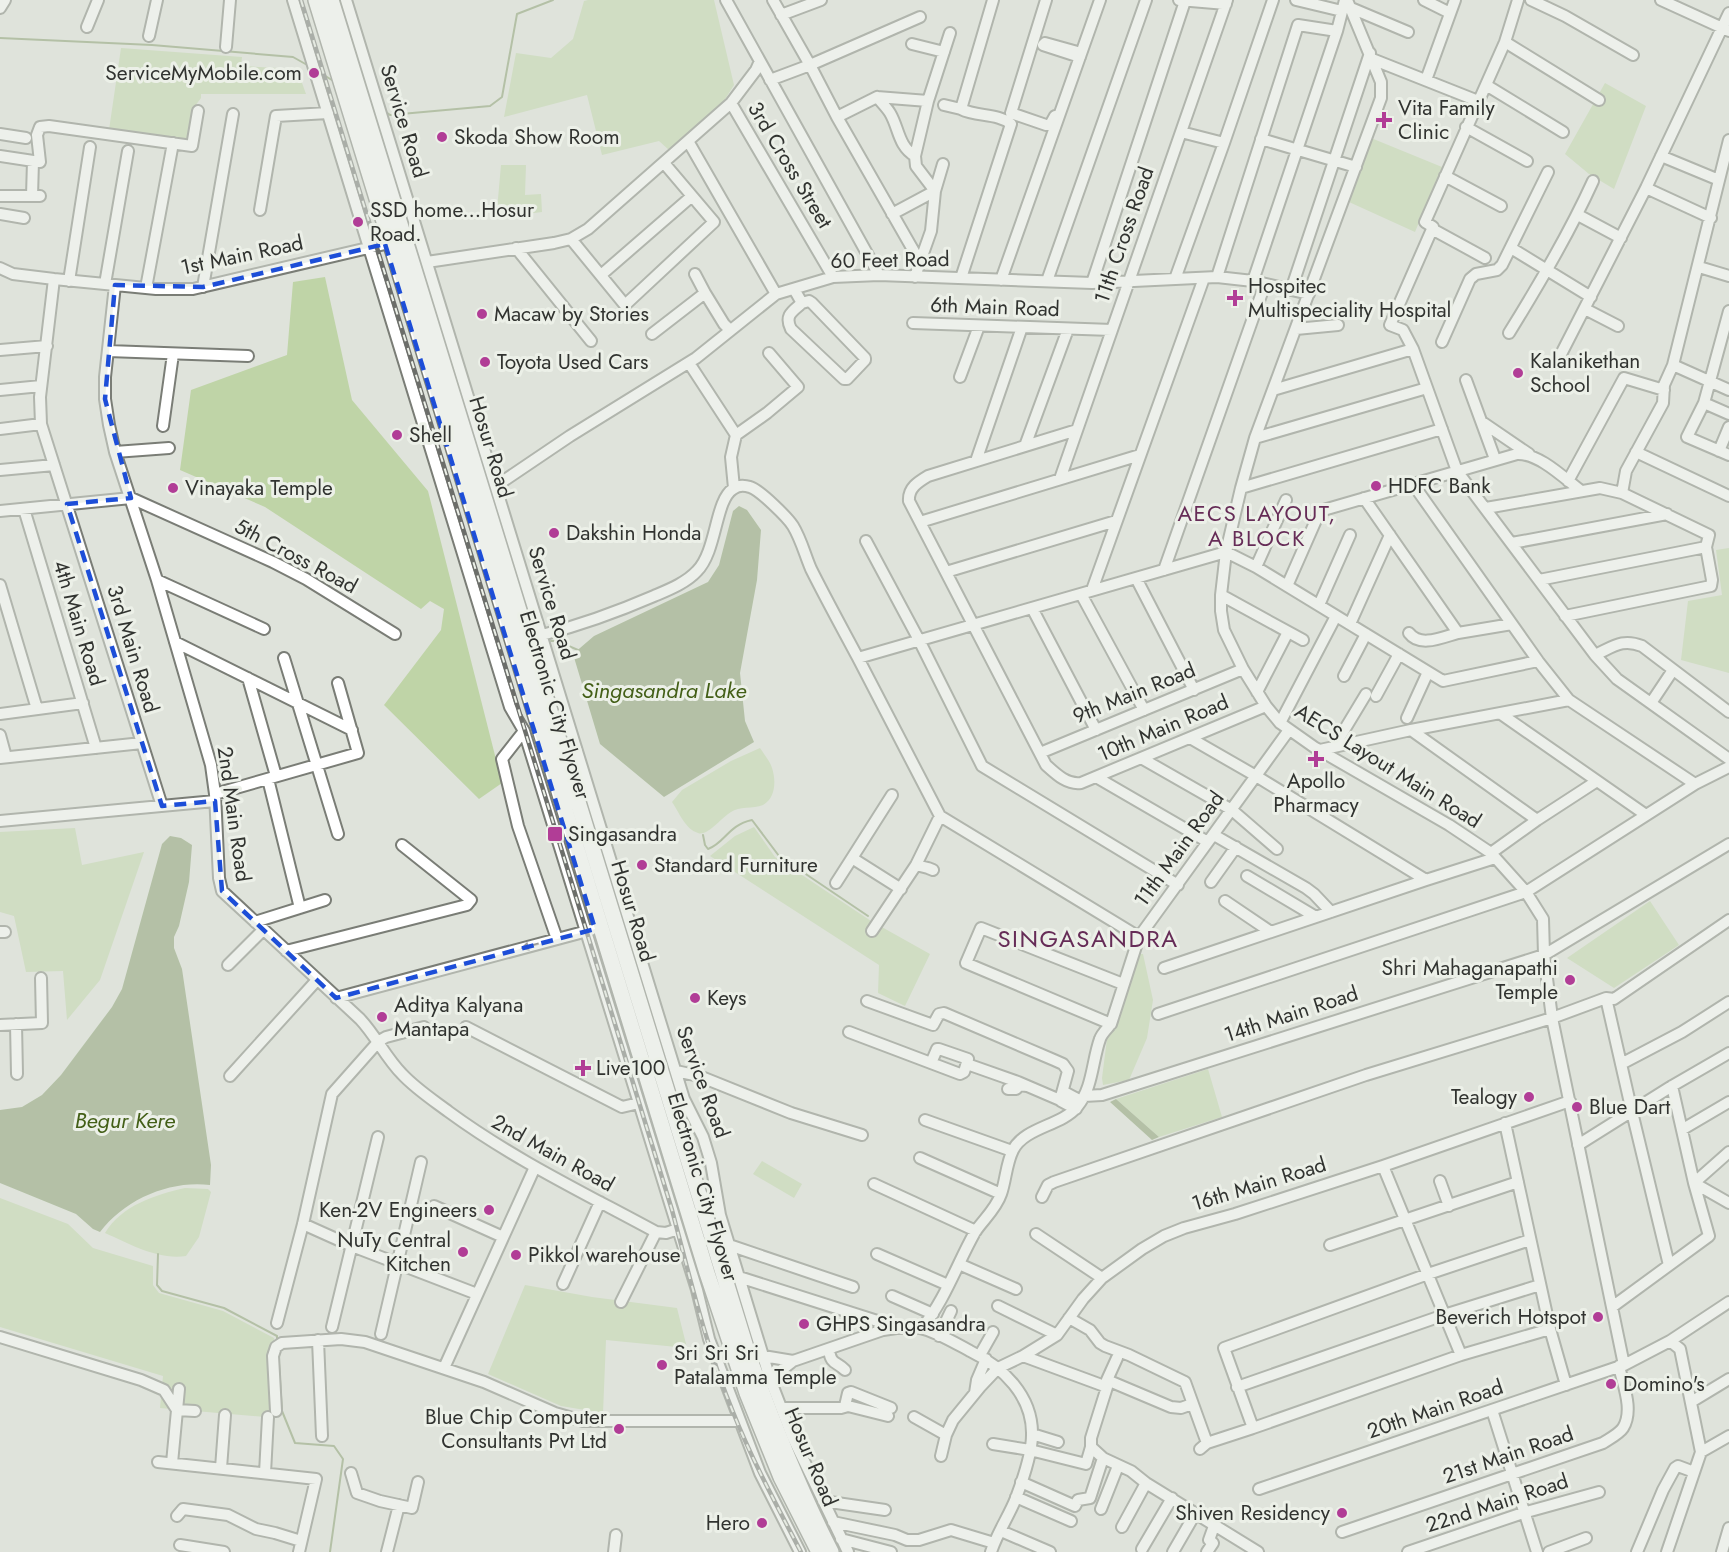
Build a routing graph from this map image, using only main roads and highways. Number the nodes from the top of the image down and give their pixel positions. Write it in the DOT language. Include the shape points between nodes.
graph roads {
  1 [pos="310,0"];
  2 [pos="316,0"];
  3 [pos="329,0"];
  4 [pos="808,1552"];
  5 [pos="819,1552"];
  6 [pos="826,1552"];
  7 [pos="831,1552"];
  1 -- 4 [label="highway, Hosur Road" via="591,930 727,1357 760,1449"];
  2 -- 5 [label="highway, Electronic City Flyover" via="707,1273 747,1393 781,1477"];
  3 -- 6 [label="highway, Electronic City Flyover" via="738,1338 774,1440"];
  3 -- 7 [label="highway, Hosur Road" via="749,1358 801,1491"];
}
